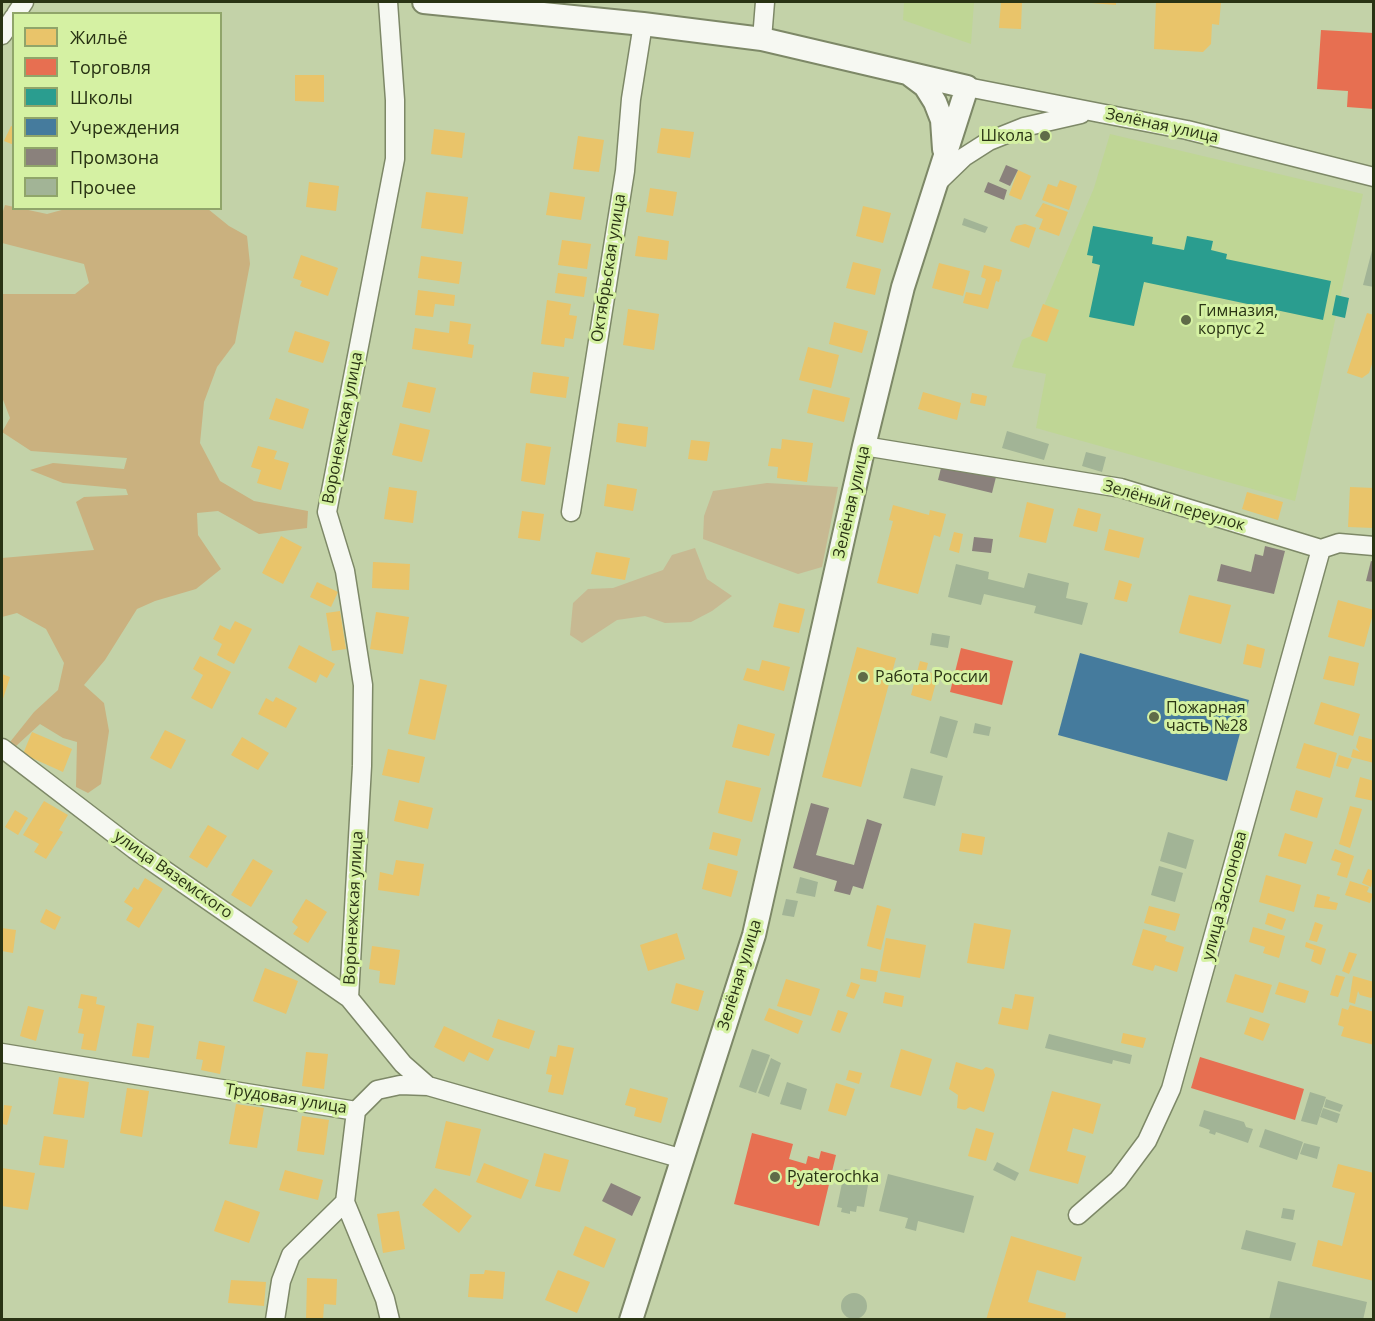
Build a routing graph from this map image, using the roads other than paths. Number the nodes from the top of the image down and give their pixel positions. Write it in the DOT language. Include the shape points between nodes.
graph roads {
  1 [pos="388,2"];
  2 [pos="424,2"];
  3 [pos="765,2"];
  4 [pos="12,20"];
  5 [pos="643,24"];
  6 [pos="2,35"];
  7 [pos="762,39"];
  8 [pos="906,72"];
  9 [pos="967,87"];
  10 [pos="1091,112"];
  11 [pos="943,162"];
  12 [pos="1374,177"];
  13 [pos="936,183"];
  14 [pos="864,446"];
  15 [pos="571,512"];
  16 [pos="1374,546"];
  17 [pos="1321,549"];
  18 [pos="2,748"];
  19 [pos="349,998"];
  20 [pos="2,1053"];
  21 [pos="428,1086"];
  22 [pos="356,1111"];
  23 [pos="683,1159"];
  24 [pos="345,1202"];
  25 [pos="1078,1215"];
  26 [pos="275,1320"];
  27 [pos="390,1320"];
  28 [pos="631,1320"];
  1 -- 19 [label="street, Воронежская улица" via="395,159 327,512 345,571 363,685"];
  2 -- 5 [label="street"];
  3 -- 7 [label="street"];
  4 -- 6 [label="street"];
  5 -- 7 [label="street"];
  5 -- 15 [label="street, Октябрьская улица" via="625,171"];
  7 -- 8 [label="street"];
  8 -- 9 [label="street"];
  8 -- 11 [label="street" via="925,86 935,102 944,135"];
  9 -- 10 [label="street, Зелёная улица"];
  9 -- 11 [label="street, Зелёная улица"];
  10 -- 12 [label="street, Зелёная улица" via="1187,130"];
  10 -- 13 [label="street" via="1024,127 989,141"];
  11 -- 13 [label="street, Зелёная улица"];
  13 -- 14 [label="street, Зелёная улица" via="903,287"];
  14 -- 17 [label="street, Зелёный переулок" via="1121,488"];
  14 -- 23 [label="street, Зелёная улица" via="754,935"];
  16 -- 17 [label="street, Зелёный переулок" via="1339,543"];
  17 -- 25 [label="street, улица Заслонова" via="1171,1089 1147,1141 1119,1180"];
  18 -- 19 [label="street, улица Вяземского" via="134,849"];
  19 -- 21 [label="street, улица Вяземского" via="403,1064"];
  20 -- 22 [label="street, Трудовая улица"];
  21 -- 22 [label="street" via="400,1085 377,1090"];
  21 -- 23 [label="street"];
  22 -- 24 [label="street, Трудовая улица"];
  23 -- 28 [label="street, Зелёная улица"];
  24 -- 26 [label="street" via="291,1255 281,1281"];
  24 -- 27 [label="street, Трудовая улица"];
}
